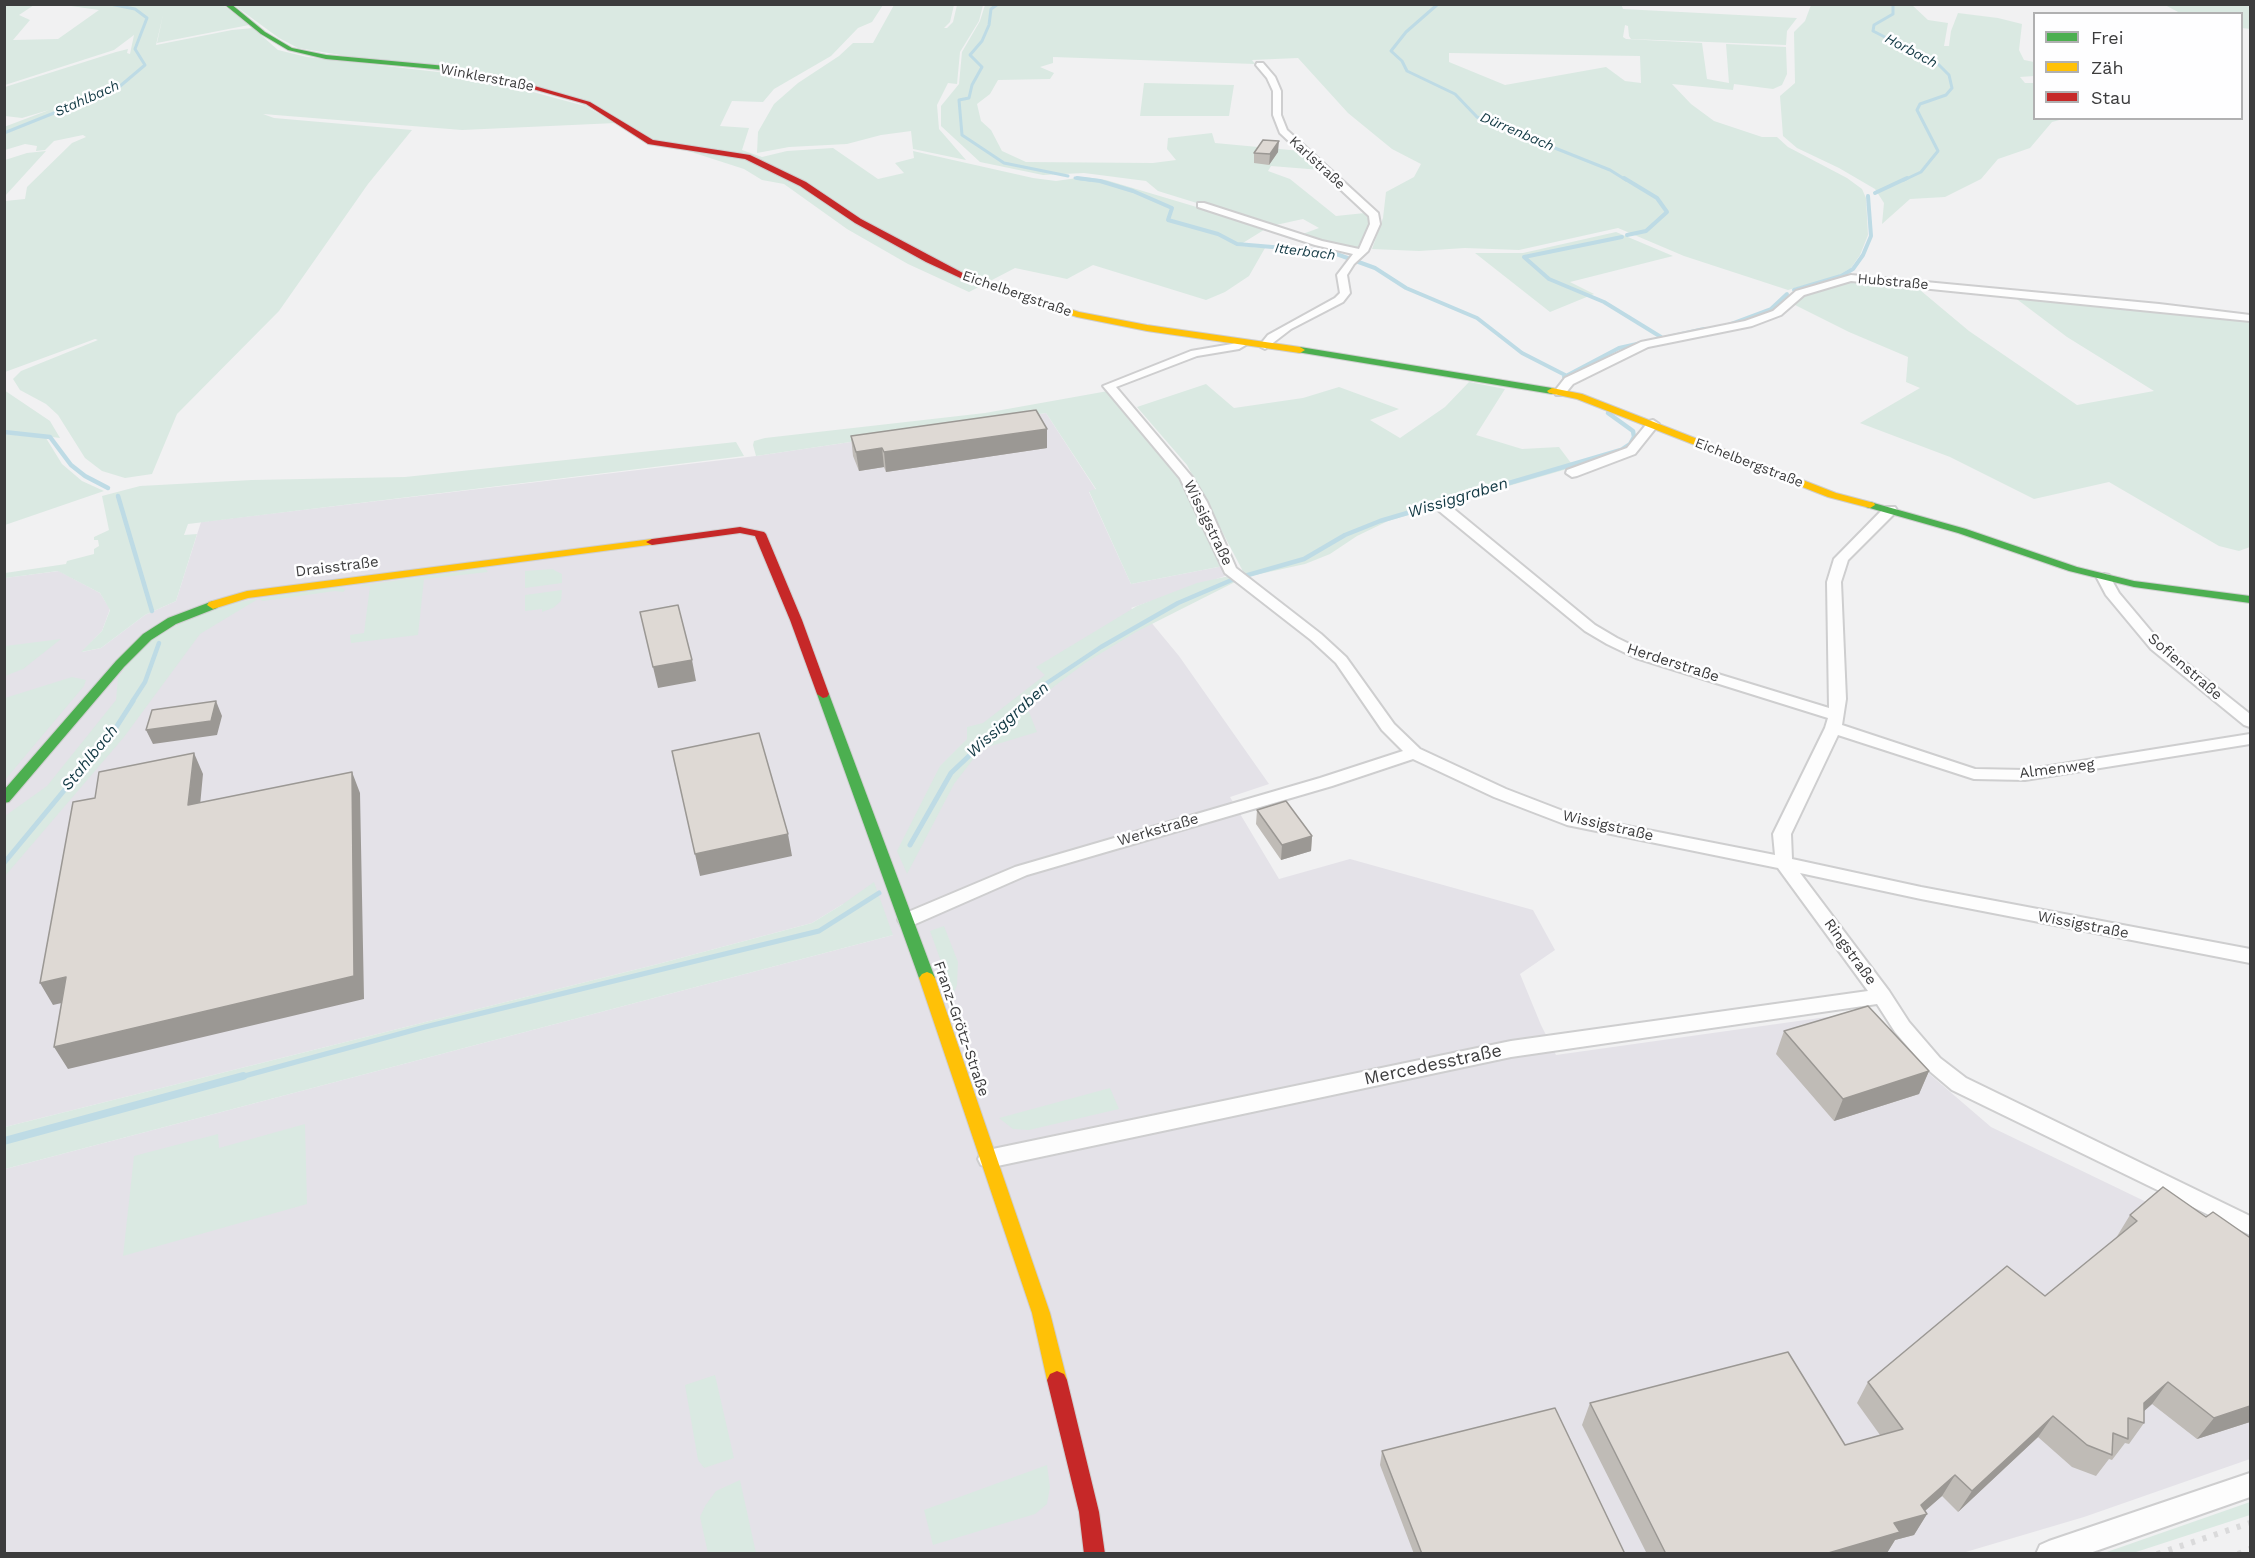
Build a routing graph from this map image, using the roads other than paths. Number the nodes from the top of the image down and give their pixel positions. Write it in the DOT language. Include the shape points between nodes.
graph roads {
  1 [pos="227,4"];
  2 [pos="1260,65"];
  3 [pos="747,157"];
  4 [pos="1201,205"];
  5 [pos="1356,257"];
  6 [pos="2250,318"];
  7 [pos="1243,343"];
  8 [pos="1265,346"];
  9 [pos="1109,386"];
  10 [pos="1560,392"];
  11 [pos="1653,424"];
  12 [pos="1572,473"];
  13 [pos="1444,508"];
  14 [pos="1890,510"];
  15 [pos="754,531"];
  16 [pos="2104,578"];
  17 [pos="2250,600"];
  18 [pos="1834,721"];
  19 [pos="2250,722"];
  20 [pos="2250,739"];
  21 [pos="1413,753"];
  22 [pos="4,799"];
  23 [pos="1784,863"];
  24 [pos="907,920"];
  25 [pos="2250,956"];
  26 [pos="1882,996"];
  27 [pos="988,1159"];
  28 [pos="2250,1226"];
  29 [pos="2250,1485"];
  30 [pos="1095,1554"];
  31 [pos="2049,1554"];
  1 -- 3 [label="street, Winklerstraße" via="290,49 326,57 446,68 488,76 588,104 651,142"];
  2 -- 5 [label="street, Karlstraße" via="1277,91 1277,114 1283,131 1374,216 1375,224"];
  3 -- 7 [label="street, Eichelbergstraße" via="803,184 858,221 978,284 1077,314"];
  4 -- 5 [label="street"];
  5 -- 8 [label="street, Karlstraße" via="1342,275 1345,293 1339,300 1287,327"];
  6 -- 10 [label="street, Hubstraße" via="1851,278 1800,293 1777,313 1748,324 1645,344 1569,381"];
  7 -- 8 [label="street, Eichelbergstraße"];
  7 -- 9 [label="street, Eichelbergstraße" via="1195,353"];
  8 -- 10 [label="street, Eichelbergstraße"];
  9 -- 21 [label="street, Wissigstraße" via="1186,477 1230,570 1341,660 1388,727"];
  10 -- 11 [label="street, Eichelbergstraße"];
  11 -- 12 [label="street" via="1630,452"];
  11 -- 14 [label="street, Eichelbergstraße" via="1781,477"];
  13 -- 18 [label="street, Herderstraße" via="1590,628 1612,641 1641,655"];
  14 -- 16 [label="street, Eichelbergstraße"];
  14 -- 18 [label="street" via="1841,559 1834,582 1838,699"];
  15 -- 22 [label="street, Draisstraße" via="247,595 202,608 147,636"];
  15 -- 24 [label="street, Franz-Grötz-Straße" via="764,539 796,620"];
  16 -- 17 [label="street, Eichelbergstraße"];
  16 -- 19 [label="street, Sofienstraße" via="2113,595 2156,646"];
  18 -- 20 [label="street, Almenweg" via="1974,774 2025,775"];
  18 -- 23 [label="street" via="1782,834"];
  21 -- 23 [label="street, Wissigstraße" via="1573,821"];
  21 -- 24 [label="street, Werkstraße" via="1021,872"];
  23 -- 25 [label="street, Wissigstraße"];
  23 -- 26 [label="street, Ringstraße"];
  24 -- 27 [label="street, Franz-Grötz-Straße"];
  26 -- 27 [label="street, Mercedesstraße" via="1511,1048"];
  26 -- 28 [label="street, Ringstraße" via="1933,1063 1959,1084"];
  27 -- 30 [label="street, Franz-Grötz-Straße" via="1041,1313 1089,1512"];
  29 -- 31 [label="street"];
}
